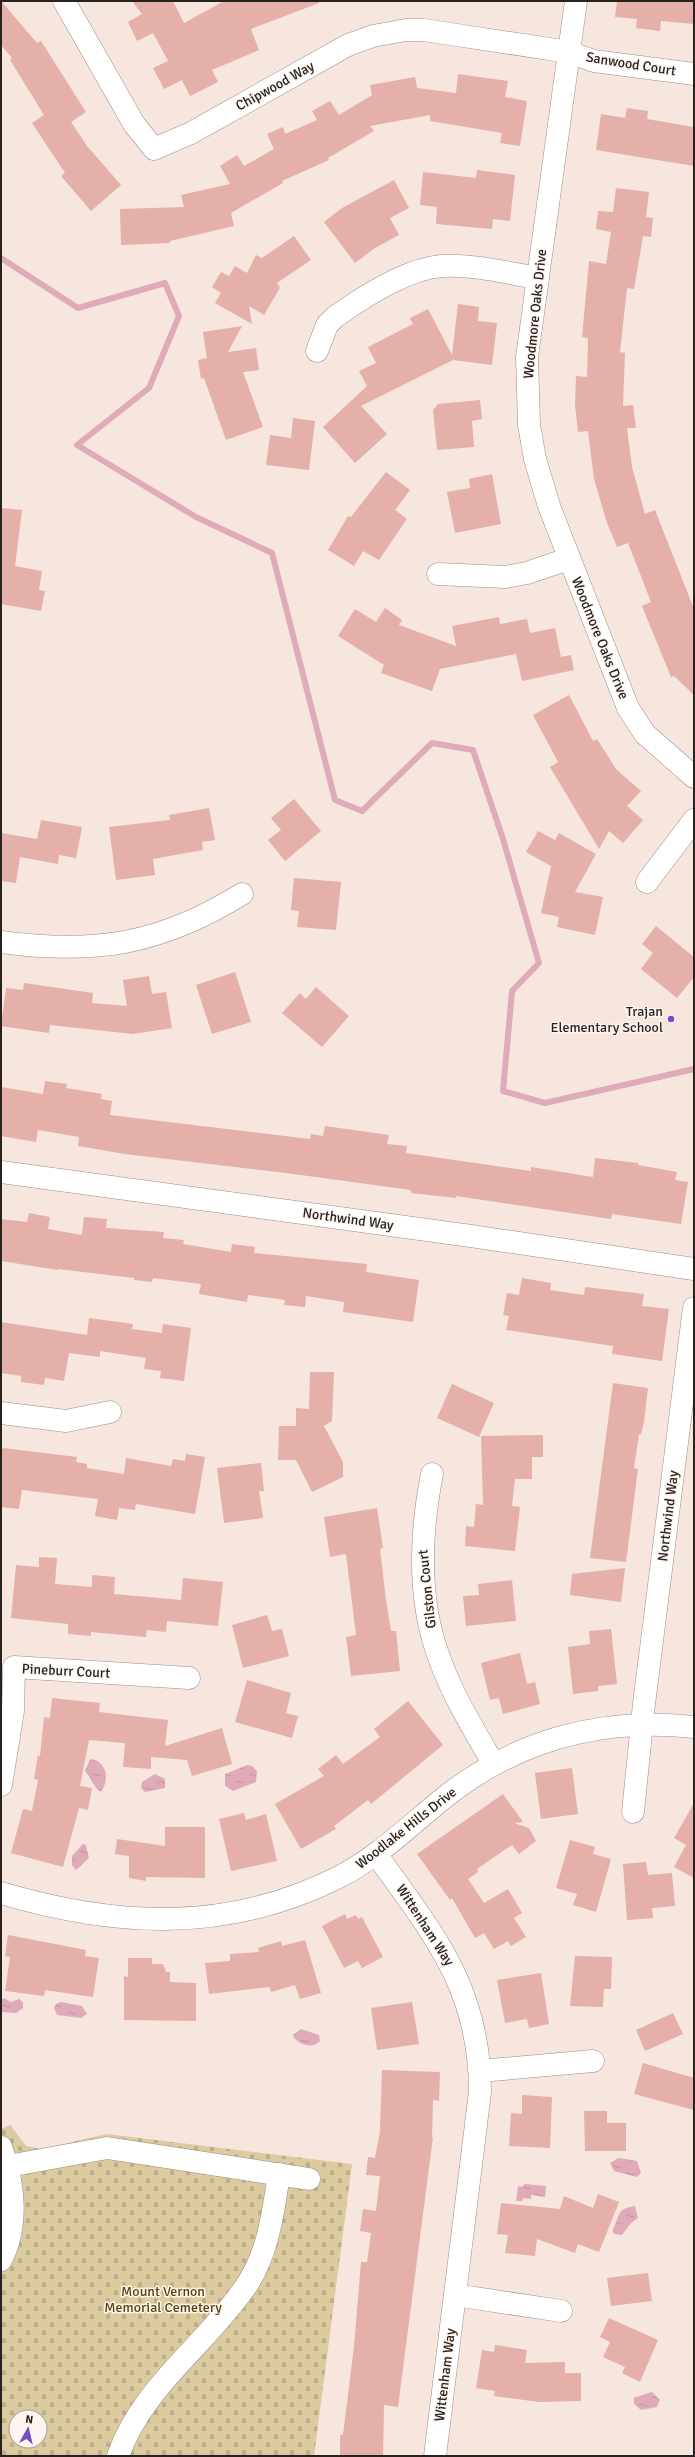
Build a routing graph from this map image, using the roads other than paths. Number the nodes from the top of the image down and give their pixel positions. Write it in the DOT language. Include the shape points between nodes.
graph roads {
  1 [pos="64,1"];
  2 [pos="576,1"];
  3 [pos="569,52"];
  4 [pos="694,74"];
  5 [pos="538,278"];
  6 [pos="317,351"];
  7 [pos="568,559"];
  8 [pos="438,574"];
  9 [pos="694,778"];
  10 [pos="694,820"];
  11 [pos="647,882"];
  12 [pos="242,894"];
  13 [pos="1,942"];
  14 [pos="1,1172"];
  15 [pos="694,1269"];
  16 [pos="694,1308"];
  17 [pos="110,1412"];
  18 [pos="1,1413"];
  19 [pos="432,1474"];
  20 [pos="189,1678"];
  21 [pos="642,1724"];
  22 [pos="694,1727"];
  23 [pos="493,1763"];
  24 [pos="1,1785"];
  25 [pos="633,1812"];
  26 [pos="376,1854"];
  27 [pos="1,1894"];
  28 [pos="593,2061"];
  29 [pos="480,2070"];
  30 [pos="4,2157"];
  31 [pos="279,2174"];
  32 [pos="309,2179"];
  33 [pos="1,2260"];
  34 [pos="455,2295"];
  35 [pos="561,2311"];
  36 [pos="118,2456"];
  37 [pos="435,2456"];
  1 -- 3 [label="street, Chipwood Way" via="134,124 154,149 191,133 348,45 373,36 406,30 424,30"];
  2 -- 3 [label="street, Woodmore Oaks Drive"];
  3 -- 4 [label="street, Sanwood Court" via="594,61"];
  3 -- 5 [label="street, Woodmore Oaks Drive"];
  5 -- 6 [label="street" via="455,266 413,272 335,317 327,325"];
  5 -- 7 [label="street, Woodmore Oaks Drive" via="527,356 529,425 535,459"];
  7 -- 8 [label="street" via="527,573 505,577"];
  7 -- 9 [label="street, Woodmore Oaks Drive" via="628,708 645,734"];
  10 -- 11 [label="street"];
  12 -- 13 [label="street" via="196,920 161,934 120,944 45,948"];
  14 -- 15 [label="street, Northwind Way"];
  16 -- 21 [label="street, Northwind Way"];
  17 -- 18 [label="street" via="66,1421"];
  19 -- 23 [label="street, Gilston Court" via="424,1514 422,1552 429,1625 439,1660 451,1688"];
  20 -- 24 [label="street, Pineburr Court" via="14,1667 13,1711"];
  21 -- 22 [label="street, Woodlake Hills Drive"];
  21 -- 23 [label="street, Woodlake Hills Drive" via="563,1736 526,1748"];
  21 -- 25 [label="street"];
  23 -- 26 [label="street, Woodlake Hills Drive" via="445,1797"];
  26 -- 27 [label="street, Woodlake Hills Drive" via="338,1878 296,1896 234,1914 189,1920 144,1920 105,1916 41,1905"];
  26 -- 29 [label="street, Wittenham Way" via="438,1942 455,1972 476,2035"];
  28 -- 29 [label="street"];
  29 -- 34 [label="street, Wittenham Way" via="480,2092"];
  30 -- 31 [label="street" via="107,2148"];
  30 -- 33 [label="street" via="12,2191 12,2232"];
  31 -- 32 [label="street"];
  31 -- 36 [label="street" via="263,2252 244,2289 154,2393 126,2433"];
  34 -- 35 [label="street"];
  34 -- 37 [label="street, Wittenham Way"];
}
